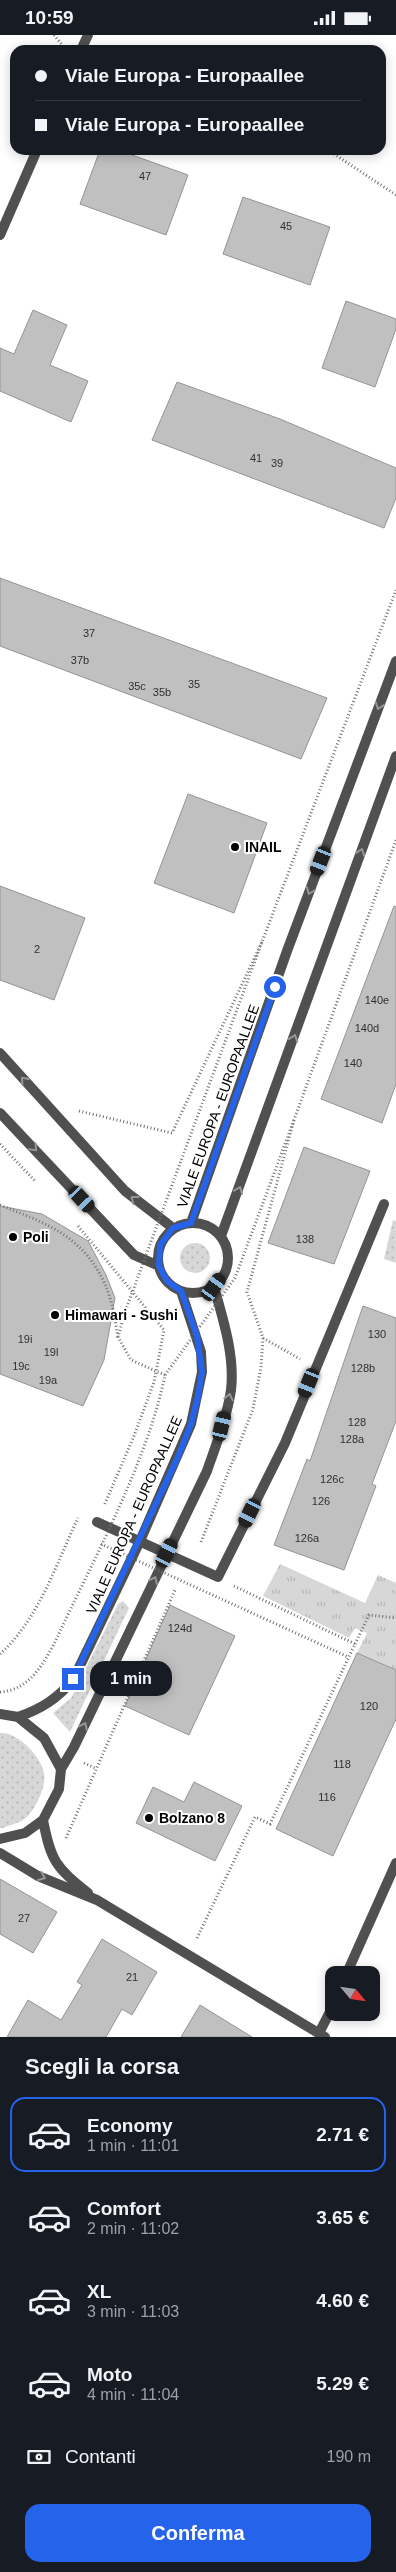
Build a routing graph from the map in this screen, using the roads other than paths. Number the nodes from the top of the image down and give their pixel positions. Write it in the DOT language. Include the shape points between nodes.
graph roads {
  1 [pos="35,155"];
  2 [pos="0,235"];
  3 [pos="396,661"];
  4 [pos="396,756"];
  5 [pos="0,1053"];
  6 [pos="0,1113"];
  7 [pos="384,1203"];
  8 [pos="191,1223"];
  9 [pos="173,1228"];
  10 [pos="221,1236"];
  11 [pos="159,1266"];
  12 [pos="214,1287"];
  13 [pos="181,1291"];
  14 [pos="97,1523"];
  15 [pos="140,1541"];
  16 [pos="167,1553"];
  17 [pos="0,1714"];
  18 [pos="18,1717"];
  19 [pos="61,1769"];
  20 [pos="43,1820"];
  21 [pos="0,1839"];
  22 [pos="0,1853"];
  23 [pos="396,1863"];
  24 [pos="97,1900"];
  25 [pos="350,1966"];
  26 [pos="327,2021"];
  27 [pos="322,2035"];
  1 -- 2 [label="street"];
  3 -- 8 [label="street, VIALE EUROPA - EUROPAALLEE, one-way" via="287,951"];
  10 -- 4 [label="street, one-way"];
  9 -- 5 [label="street, one-way" via="124,1191"];
  6 -- 11 [label="street, one-way" via="134,1255"];
  7 -- 16 [label="street" via="285,1443 218,1577"];
  8 -- 9 [label="street, VIALE EUROPA - EUROPAALLEE"];
  8 -- 10 [label="street, VIALE EUROPA - EUROPAALLEE" via="208,1227"];
  9 -- 11 [label="street" via="160,1245"];
  10 -- 12 [label="street" via="229,1253 225,1272"];
  11 -- 13 [label="street, VIALE EUROPA - EUROPAALLEE" via="167,1281"];
  12 -- 13 [label="street" via="199,1293"];
  16 -- 12 [label="street, one-way" via="207,1471 231,1389 230,1350"];
  13 -- 15 [label="street, VIALE EUROPA - EUROPAALLEE" via="201,1352 202,1372 181,1449"];
  14 -- 15 [label="street"];
  15 -- 16 [label="street"];
  15 -- 18 [label="street, VIALE EUROPA - EUROPAALLEE" via="73,1679 60,1696 39,1710"];
  19 -- 16 [label="street, one-way"];
  17 -- 18 [label="street"];
  18 -- 19 [label="street" via="44,1738"];
  19 -- 20 [label="street" via="59,1789"];
  20 -- 21 [label="street" via="25,1833"];
  20 -- 24 [label="street" via="48,1846 60,1870"];
  22 -- 24 [label="street, one-way" via="38,1876"];
  23 -- 25 [label="street"];
  24 -- 27 [label="street"];
  26 -- 27 [label="street"];
}
